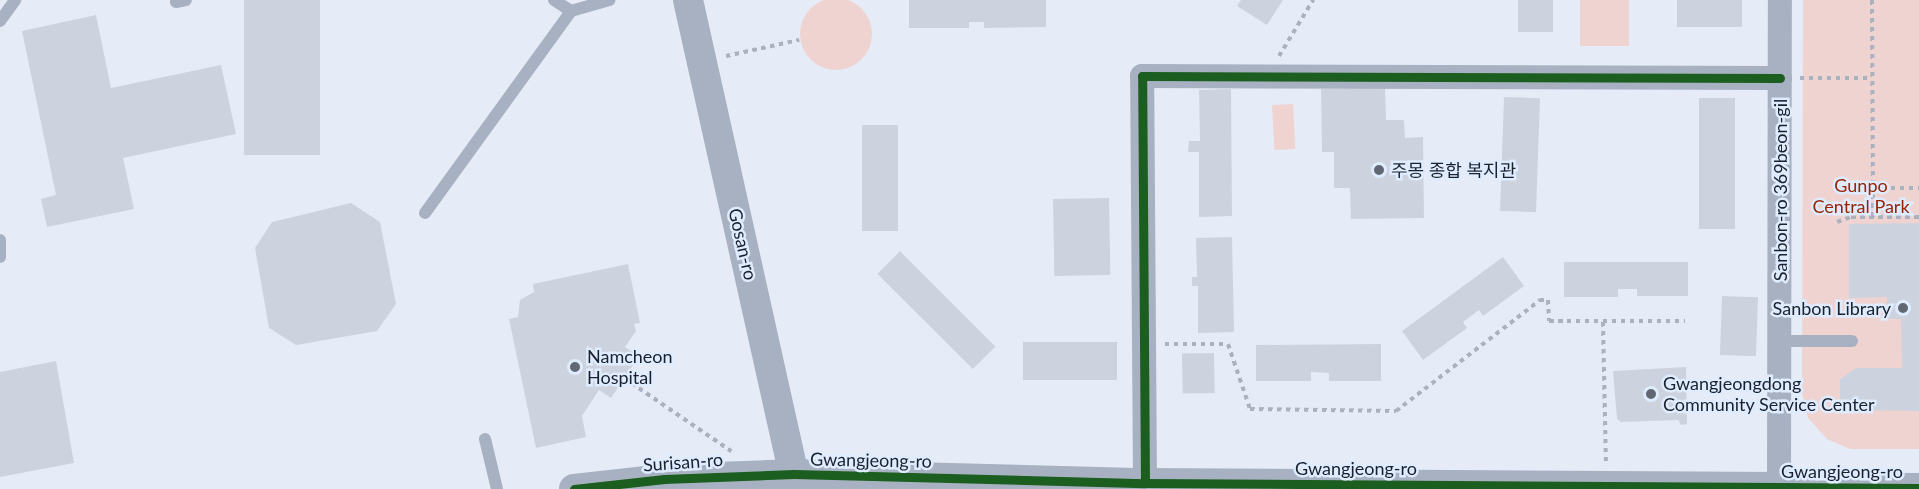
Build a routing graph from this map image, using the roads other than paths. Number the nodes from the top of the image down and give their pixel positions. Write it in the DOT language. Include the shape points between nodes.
graph roads {
  1 [pos="15,0"];
  2 [pos="554,0"];
  3 [pos="609,0"];
  4 [pos="688,0"];
  5 [pos="1780,0"];
  6 [pos="571,11"];
  7 [pos="0,21"];
  8 [pos="1780,78"];
  9 [pos="425,213"];
  10 [pos="0,240"];
  11 [pos="0,257"];
  12 [pos="1779,340"];
  13 [pos="1852,341"];
  14 [pos="485,439"];
  15 [pos="786,479"];
  16 [pos="1145,483"];
  17 [pos="1175,486"];
  18 [pos="1779,487"];
  19 [pos="1919,488"];
  20 [pos="497,489"];
  21 [pos="574,489"];
  22 [pos="1908,489"];
  1 -- 7 [label="lane"];
  2 -- 6 [label="lane"];
  3 -- 6 [label="lane"];
  4 -- 15 [label="street, Gosan-ro"];
  5 -- 8 [label="street, Sanbon-ro 369beon-gil"];
  6 -- 9 [label="lane"];
  8 -- 12 [label="street, Sanbon-ro 369beon-gil"];
  8 -- 16 [label="street" via="1142,76"];
  10 -- 11 [label="lane"];
  12 -- 13 [label="lane"];
  12 -- 18 [label="street, Sanbon-ro 369beon-gil"];
  14 -- 20 [label="lane"];
  15 -- 16 [label="street, Gwangjeong-ro"];
  15 -- 21 [label="street, Surisan-ro" via="664,479"];
  16 -- 17 [label="street, Gwangjeong-ro"];
  17 -- 18 [label="street, Gwangjeong-ro"];
  18 -- 22 [label="street, Gwangjeong-ro"];
  19 -- 22 [label="street, Gwangjeong-ro"];
}
